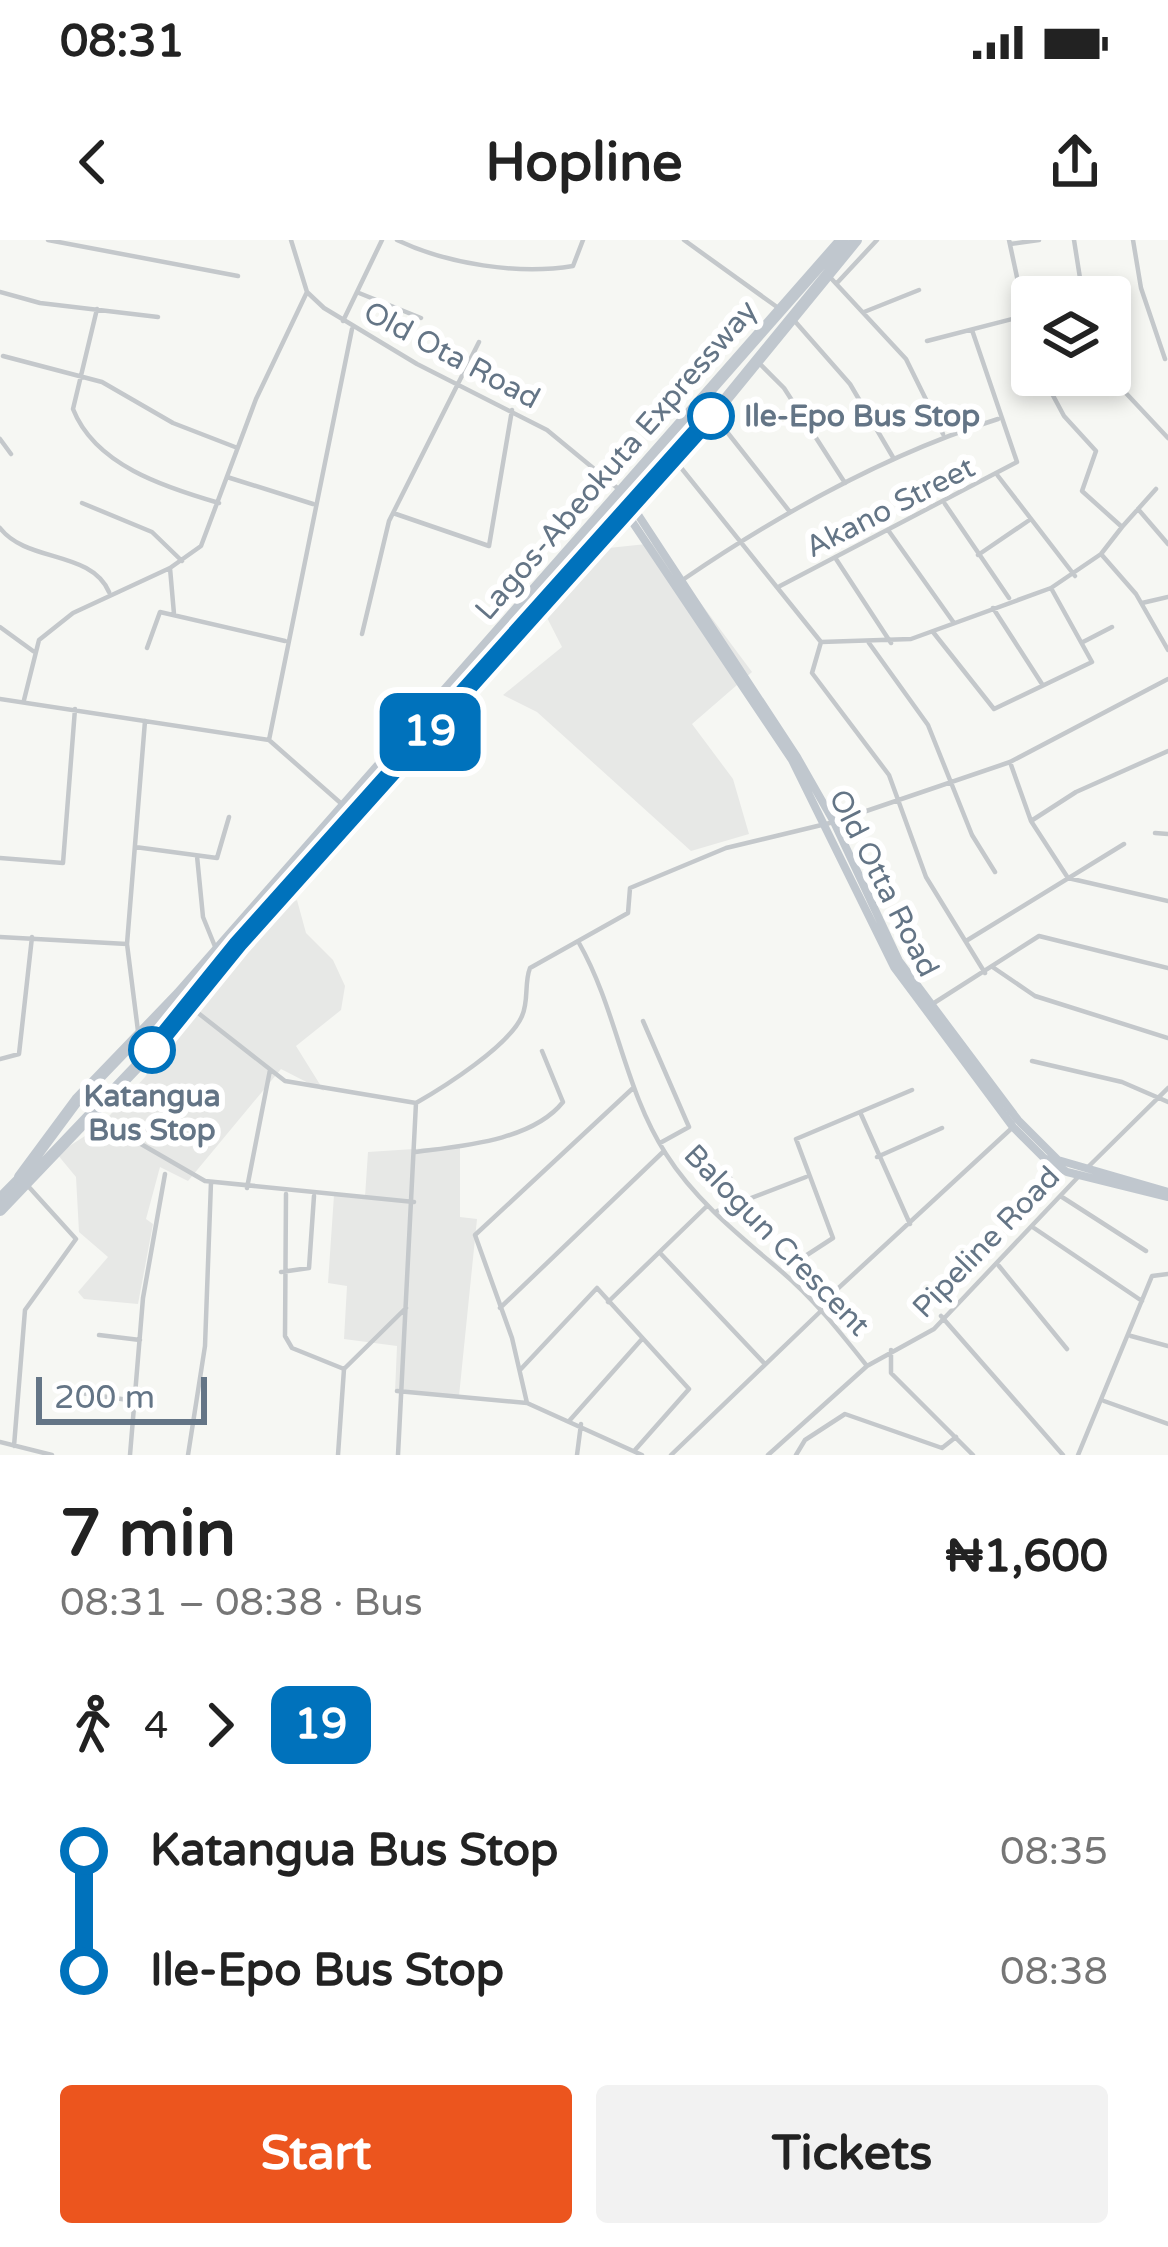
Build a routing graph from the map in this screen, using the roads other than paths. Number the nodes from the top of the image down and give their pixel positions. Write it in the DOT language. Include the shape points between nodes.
graph roads {
  1 [pos="48,240"];
  2 [pos="382,240"];
  3 [pos="397,240"];
  4 [pos="583,240"];
  5 [pos="684,240"];
  6 [pos="842,240"];
  7 [pos="856,240"];
  8 [pos="877,240"];
  9 [pos="1039,240"];
  10 [pos="1074,240"];
  11 [pos="1133,240"];
  12 [pos="1010,242"];
  13 [pos="291,243"];
  14 [pos="238,276"];
  15 [pos="1016,276"];
  16 [pos="1080,276"];
  17 [pos="832,279"];
  18 [pos="920,290"];
  19 [pos="0,292"];
  20 [pos="307,292"];
  21 [pos="358,292"];
  22 [pos="97,309"];
  23 [pos="864,312"];
  24 [pos="786,314"];
  25 [pos="158,317"];
  26 [pos="421,318"];
  27 [pos="1011,320"];
  28 [pos="344,321"];
  29 [pos="353,326"];
  30 [pos="972,331"];
  31 [pos="928,341"];
  32 [pos="479,342"];
  33 [pos="3,356"];
  34 [pos="1165,359"];
  35 [pos="756,360"];
  36 [pos="82,376"];
  37 [pos="456,382"];
  38 [pos="1053,396"];
  39 [pos="1129,396"];
  40 [pos="512,410"];
  41 [pos="712,415"];
  42 [pos="999,418"];
  43 [pos="944,436"];
  44 [pos="1168,438"];
  45 [pos="0,439"];
  46 [pos="237,448"];
  47 [pos="11,454"];
  48 [pos="673,459"];
  49 [pos="894,460"];
  50 [pos="998,476"];
  51 [pos="227,477"];
  52 [pos="845,483"];
  53 [pos="1156,489"];
  54 [pos="621,490"];
  55 [pos="82,502"];
  56 [pos="219,503"];
  57 [pos="313,504"];
  58 [pos="945,504"];
  59 [pos="627,507"];
  60 [pos="1138,508"];
  61 [pos="790,512"];
  62 [pos="393,513"];
  63 [pos="1028,521"];
  64 [pos="1122,527"];
  65 [pos="0,528"];
  66 [pos="888,530"];
  67 [pos="741,540"];
  68 [pos="1168,544"];
  69 [pos="1101,554"];
  70 [pos="978,556"];
  71 [pos="836,559"];
  72 [pos="182,561"];
  73 [pos="170,568"];
  74 [pos="1076,576"];
  75 [pos="684,579"];
  76 [pos="777,587"];
  77 [pos="1051,588"];
  78 [pos="110,594"];
  79 [pos="1168,597"];
  80 [pos="1011,600"];
  81 [pos="1142,603"];
  82 [pos="993,608"];
  83 [pos="174,614"];
  84 [pos="955,624"];
  85 [pos="0,627"];
  86 [pos="1112,627"];
  87 [pos="933,632"];
  88 [pos="362,634"];
  89 [pos="285,641"];
  90 [pos="821,642"];
  91 [pos="1083,642"];
  92 [pos="869,643"];
  93 [pos="891,643"];
  94 [pos="147,648"];
  95 [pos="1168,650"];
  96 [pos="33,651"];
  97 [pos="1168,679"];
  98 [pos="1043,685"];
  99 [pos="0,699"];
  100 [pos="24,700"];
  101 [pos="75,709"];
  102 [pos="145,721"];
  103 [pos="268,740"];
  104 [pos="1168,751"];
  105 [pos="1010,762"];
  106 [pos="955,781"];
  107 [pos="898,798"];
  108 [pos="344,806"];
  109 [pos="229,817"];
  110 [pos="1031,821"];
  111 [pos="830,822"];
  112 [pos="1155,833"];
  113 [pos="1168,834"];
  114 [pos="1124,844"];
  115 [pos="135,847"];
  116 [pos="196,856"];
  117 [pos="0,858"];
  118 [pos="995,872"];
  119 [pos="1068,878"];
  120 [pos="1168,901"];
  121 [pos="0,937"];
  122 [pos="32,938"];
  123 [pos="966,941"];
  124 [pos="578,942"];
  125 [pos="127,944"];
  126 [pos="217,951"];
  127 [pos="994,968"];
  128 [pos="1168,968"];
  129 [pos="985,973"];
  130 [pos="188,1005"];
  131 [pos="931,1005"];
  132 [pos="643,1021"];
  133 [pos="140,1034"];
  134 [pos="1168,1038"];
  135 [pos="542,1051"];
  136 [pos="0,1059"];
  137 [pos="1031,1061"];
  138 [pos="270,1069"];
  139 [pos="1168,1088"];
  140 [pos="632,1089"];
  141 [pos="912,1090"];
  142 [pos="1157,1097"];
  143 [pos="416,1102"];
  144 [pos="1168,1102"];
  145 [pos="860,1112"];
  146 [pos="942,1127"];
  147 [pos="1013,1127"];
  148 [pos="115,1129"];
  149 [pos="660,1143"];
  150 [pos="664,1151"];
  151 [pos="415,1152"];
  152 [pos="878,1157"];
  153 [pos="725,1168"];
  154 [pos="1083,1173"];
  155 [pos="165,1174"];
  156 [pos="806,1177"];
  157 [pos="22,1179"];
  158 [pos="211,1182"];
  159 [pos="248,1188"];
  160 [pos="286,1194"];
  161 [pos="1168,1195"];
  162 [pos="314,1196"];
  163 [pos="1062,1197"];
  164 [pos="0,1198"];
  165 [pos="742,1201"];
  166 [pos="414,1202"];
  167 [pos="708,1204"];
  168 [pos="717,1211"];
  169 [pos="0,1214"];
  170 [pos="910,1224"];
  171 [pos="1034,1228"];
  172 [pos="1145,1251"];
  173 [pos="661,1254"];
  174 [pos="790,1266"];
  175 [pos="999,1266"];
  176 [pos="281,1272"];
  177 [pos="1168,1274"];
  178 [pos="1142,1301"];
  179 [pos="608,1302"];
  180 [pos="406,1308"];
  181 [pos="500,1308"];
  182 [pos="820,1308"];
  183 [pos="941,1316"];
  184 [pos="99,1335"];
  185 [pos="1131,1336"];
  186 [pos="642,1339"];
  187 [pos="140,1340"];
  188 [pos="1168,1346"];
  189 [pos="890,1349"];
  190 [pos="1067,1349"];
  191 [pos="764,1364"];
  192 [pos="867,1366"];
  193 [pos="344,1369"];
  194 [pos="520,1370"];
  195 [pos="67,1391"];
  196 [pos="397,1391"];
  197 [pos="135,1401"];
  198 [pos="1104,1401"];
  199 [pos="527,1402"];
  200 [pos="569,1420"];
  201 [pos="581,1424"];
  202 [pos="1168,1424"];
  203 [pos="956,1437"];
  204 [pos="0,1442"];
  205 [pos="14,1446"];
  206 [pos="639,1453"];
  207 [pos="52,1455"];
  208 [pos="130,1455"];
  209 [pos="188,1455"];
  210 [pos="338,1455"];
  211 [pos="398,1455"];
  212 [pos="578,1455"];
  213 [pos="671,1455"];
  214 [pos="768,1455"];
  215 [pos="796,1455"];
  216 [pos="973,1455"];
  217 [pos="1063,1455"];
  218 [pos="1078,1455"];
  1 -- 14 [label="street"];
  2 -- 21 [label="street"];
  3 -- 4 [label="street" via="426,252 537,268 573,266"];
  5 -- 24 [label="street"];
  6 -- 24 [label="highway, Lagos-Abeokuta Expressway"];
  7 -- 17 [label="highway, Lagos-Abeokuta Expressway"];
  8 -- 17 [label="street"];
  9 -- 12 [label="street"];
  10 -- 16 [label="street"];
  11 -- 34 [label="street"];
  12 -- 15 [label="street"];
  13 -- 20 [label="street"];
  17 -- 23 [label="street"];
  17 -- 24 [label="highway, Lagos-Abeokuta Expressway"];
  18 -- 23 [label="street"];
  19 -- 22 [label="street"];
  20 -- 28 [label="street, Old Ota Road"];
  20 -- 46 [label="street"];
  21 -- 26 [label="street"];
  21 -- 28 [label="street"];
  22 -- 25 [label="street"];
  22 -- 36 [label="street"];
  23 -- 43 [label="street" via="914,370"];
  24 -- 35 [label="highway, Lagos-Abeokuta Expressway"];
  24 -- 49 [label="street" via="850,384"];
  24 -- 54 [label="highway, Lagos-Abeokuta Expressway"];
  27 -- 30 [label="street"];
  28 -- 29 [label="street, Old Ota Road"];
  29 -- 37 [label="street, Old Ota Road"];
  29 -- 57 [label="street"];
  30 -- 31 [label="street"];
  30 -- 42 [label="street"];
  32 -- 37 [label="street"];
  33 -- 36 [label="street"];
  35 -- 41 [label="highway, Lagos-Abeokuta Expressway"];
  35 -- 52 [label="street" via="784,388"];
  36 -- 46 [label="street"];
  36 -- 56 [label="street" via="73,409 93,446"];
  37 -- 40 [label="street, Old Ota Road"];
  37 -- 62 [label="street"];
  38 -- 64 [label="street" via="1096,451 1082,491"];
  39 -- 44 [label="street"];
  40 -- 54 [label="street, Old Ota Road"];
  40 -- 62 [label="street" via="489,546"];
  41 -- 48 [label="highway, Lagos-Abeokuta Expressway"];
  41 -- 61 [label="street"];
  42 -- 43 [label="street"];
  42 -- 50 [label="street, Akano Street" via="1018,460"];
  43 -- 49 [label="street"];
  45 -- 47 [label="street"];
  46 -- 51 [label="street"];
  48 -- 59 [label="highway, Lagos-Abeokuta Expressway"];
  48 -- 67 [label="street"];
  49 -- 52 [label="street"];
  50 -- 58 [label="street, Akano Street"];
  50 -- 63 [label="street"];
  51 -- 56 [label="street"];
  51 -- 57 [label="street"];
  52 -- 61 [label="street"];
  53 -- 60 [label="street"];
  54 -- 108 [label="highway, Lagos-Abeokuta Expressway"];
  55 -- 72 [label="street" via="152,532"];
  56 -- 72 [label="street" via="201,546"];
  57 -- 89 [label="street"];
  58 -- 66 [label="street, Akano Street"];
  58 -- 70 [label="street"];
  59 -- 75 [label="main road"];
  59 -- 111 [label="main road, Old Otta Road"];
  59 -- 130 [label="highway, Lagos-Abeokuta Expressway"];
  60 -- 64 [label="street"];
  60 -- 68 [label="street"];
  61 -- 67 [label="street"];
  62 -- 88 [label="street"];
  63 -- 70 [label="street"];
  63 -- 74 [label="street"];
  64 -- 69 [label="street"];
  65 -- 78 [label="street" via="22,546 98,573"];
  66 -- 71 [label="street, Akano Street"];
  66 -- 84 [label="street"];
  67 -- 75 [label="street"];
  67 -- 76 [label="street"];
  69 -- 74 [label="street"];
  69 -- 81 [label="street"];
  70 -- 80 [label="street"];
  71 -- 76 [label="street, Akano Street"];
  71 -- 93 [label="street"];
  72 -- 73 [label="street"];
  73 -- 78 [label="street"];
  73 -- 83 [label="street"];
  74 -- 77 [label="street"];
  75 -- 111 [label="main road"];
  76 -- 90 [label="street"];
  77 -- 80 [label="street"];
  77 -- 91 [label="street"];
  78 -- 96 [label="street" via="64,619"];
  79 -- 81 [label="street"];
  80 -- 82 [label="street"];
  81 -- 95 [label="street"];
  82 -- 84 [label="street"];
  82 -- 98 [label="street"];
  83 -- 89 [label="street"];
  83 -- 94 [label="street" via="160,612"];
  84 -- 87 [label="street"];
  85 -- 96 [label="street"];
  86 -- 91 [label="street"];
  87 -- 93 [label="street"];
  87 -- 98 [label="street" via="994,709"];
  89 -- 103 [label="street"];
  90 -- 92 [label="street"];
  90 -- 107 [label="street" via="812,673 877,756"];
  91 -- 98 [label="street" via="1092,662"];
  92 -- 93 [label="street"];
  92 -- 106 [label="street" via="924,718"];
  96 -- 100 [label="street"];
  97 -- 105 [label="street"];
  99 -- 100 [label="street"];
  100 -- 101 [label="street"];
  101 -- 102 [label="street"];
  101 -- 117 [label="street" via="63,863"];
  102 -- 103 [label="street"];
  102 -- 115 [label="street"];
  103 -- 108 [label="street"];
  104 -- 110 [label="street"];
  105 -- 106 [label="street"];
  105 -- 110 [label="street"];
  106 -- 107 [label="street"];
  106 -- 118 [label="street" via="972,835"];
  107 -- 111 [label="street"];
  107 -- 123 [label="street" via="926,877"];
  108 -- 126 [label="highway, Lagos-Abeokuta Expressway"];
  109 -- 116 [label="street" via="218,857"];
  110 -- 119 [label="street"];
  111 -- 124 [label="street" via="726,848 630,888 628,913"];
  111 -- 131 [label="main road, Old Otta Road" via="890,945"];
  111 -- 147 [label="main road, Old Otta Road" via="890,960"];
  112 -- 113 [label="street"];
  114 -- 119 [label="street"];
  115 -- 116 [label="street"];
  115 -- 125 [label="street"];
  116 -- 126 [label="street" via="203,917"];
  119 -- 120 [label="street"];
  119 -- 123 [label="street"];
  121 -- 122 [label="street"];
  122 -- 125 [label="street"];
  122 -- 136 [label="street" via="19,1054"];
  123 -- 129 [label="street"];
  124 -- 140 [label="street, Balogun Crescent"];
  124 -- 143 [label="street" via="530,968 515,1027"];
  125 -- 133 [label="street"];
  126 -- 133 [label="highway, Lagos-Abeokuta Expressway"];
  127 -- 128 [label="street" via="1045,935"];
  127 -- 129 [label="street"];
  127 -- 134 [label="street" via="1049,1002"];
  129 -- 131 [label="street"];
  130 -- 138 [label="street"];
  130 -- 157 [label="highway, Lagos-Abeokuta Expressway"];
  131 -- 154 [label="main road, Old Otta Road" via="1038,1145"];
  132 -- 149 [label="street" via="689,1126"];
  133 -- 157 [label="highway, Lagos-Abeokuta Expressway" via="77,1100"];
  135 -- 151 [label="street" via="563,1102 556,1111 495,1138"];
  137 -- 142 [label="street"];
  138 -- 143 [label="street" via="298,1086"];
  138 -- 159 [label="street"];
  139 -- 142 [label="street, Pipeline Road"];
  140 -- 149 [label="street, Balogun Crescent"];
  140 -- 181 [label="street" via="478,1230 474,1239"];
  141 -- 145 [label="street"];
  142 -- 144 [label="street"];
  142 -- 154 [label="street, Pipeline Road"];
  143 -- 151 [label="street"];
  145 -- 152 [label="street"];
  145 -- 156 [label="street" via="796,1139"];
  146 -- 152 [label="street"];
  147 -- 154 [label="main road, Old Otta Road" via="1043,1159"];
  147 -- 170 [label="street"];
  148 -- 158 [label="street"];
  149 -- 150 [label="street, Balogun Crescent"];
  150 -- 167 [label="street, Balogun Crescent"];
  150 -- 181 [label="street"];
  151 -- 166 [label="street"];
  152 -- 170 [label="street"];
  153 -- 165 [label="street"];
  154 -- 161 [label="main road, Old Otta Road"];
  154 -- 163 [label="street, Pipeline Road"];
  155 -- 187 [label="street"];
  156 -- 165 [label="street"];
  156 -- 174 [label="street" via="832,1238"];
  157 -- 164 [label="highway, Lagos-Abeokuta Expressway"];
  157 -- 169 [label="highway, Lagos-Abeokuta Expressway"];
  157 -- 205 [label="street" via="76,1239 25,1310"];
  158 -- 159 [label="street"];
  158 -- 209 [label="street" via="205,1346"];
  159 -- 160 [label="street"];
  160 -- 162 [label="street"];
  160 -- 176 [label="street"];
  162 -- 166 [label="street"];
  162 -- 176 [label="street" via="309,1268"];
  163 -- 171 [label="street, Pipeline Road"];
  163 -- 172 [label="street"];
  165 -- 168 [label="street"];
  166 -- 180 [label="street"];
  167 -- 168 [label="street, Balogun Crescent"];
  167 -- 173 [label="street"];
  168 -- 182 [label="street, Balogun Crescent"];
  170 -- 182 [label="street"];
  171 -- 175 [label="street, Pipeline Road"];
  171 -- 178 [label="street"];
  173 -- 179 [label="street"];
  173 -- 191 [label="street"];
  175 -- 183 [label="street, Pipeline Road"];
  175 -- 190 [label="street"];
  176 -- 193 [label="street" via="292,1348"];
  177 -- 178 [label="street" via="1156,1273"];
  178 -- 185 [label="street"];
  179 -- 186 [label="street"];
  179 -- 194 [label="street" via="597,1288 590,1291"];
  180 -- 193 [label="street"];
  180 -- 196 [label="street"];
  181 -- 194 [label="street"];
  182 -- 191 [label="street"];
  182 -- 192 [label="street, Balogun Crescent"];
  183 -- 189 [label="street, Pipeline Road" via="921,1339"];
  183 -- 217 [label="street"];
  184 -- 187 [label="street"];
  185 -- 188 [label="street"];
  185 -- 198 [label="street"];
  186 -- 200 [label="street"];
  186 -- 206 [label="street" via="689,1389"];
  187 -- 197 [label="street"];
  189 -- 192 [label="street, Pipeline Road"];
  189 -- 203 [label="street" via="891,1373"];
  191 -- 213 [label="street"];
  192 -- 214 [label="street, Pipeline Road"];
  193 -- 210 [label="street"];
  194 -- 199 [label="street"];
  195 -- 197 [label="street"];
  196 -- 199 [label="street"];
  196 -- 211 [label="street"];
  197 -- 208 [label="street"];
  198 -- 202 [label="street"];
  198 -- 218 [label="street"];
  199 -- 200 [label="street"];
  200 -- 201 [label="street"];
  201 -- 206 [label="street"];
  201 -- 212 [label="street"];
  203 -- 215 [label="street" via="942,1448 844,1414"];
  203 -- 216 [label="street"];
  204 -- 205 [label="street"];
  205 -- 207 [label="street"];
}
